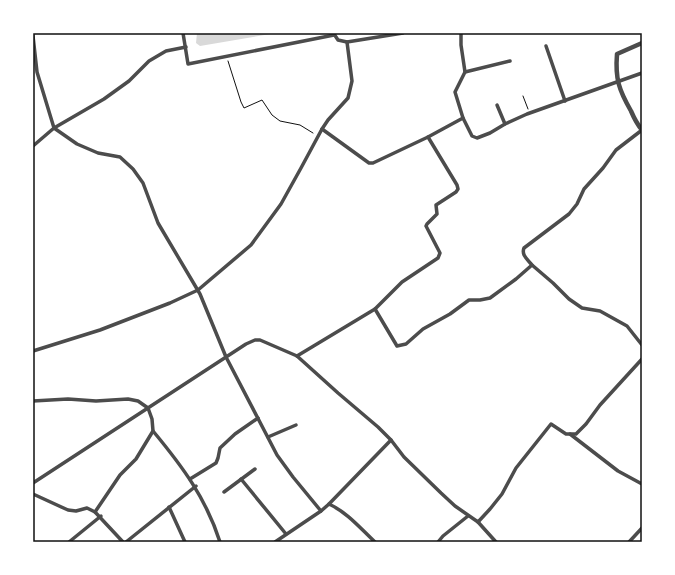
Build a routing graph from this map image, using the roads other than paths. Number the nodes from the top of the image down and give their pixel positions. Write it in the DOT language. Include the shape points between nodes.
graph roads {
  1 [pos="183,33"];
  2 [pos="403,33"];
  3 [pos="461,33"];
  4 [pos="334,34"];
  5 [pos="33,36"];
  6 [pos="346,42"];
  7 [pos="642,43"];
  8 [pos="546,46"];
  9 [pos="186,47"];
  10 [pos="510,61"];
  11 [pos="465,72"];
  12 [pos="642,73"];
  13 [pos="618,81"];
  14 [pos="565,101"];
  15 [pos="498,105"];
  16 [pos="463,118"];
  17 [pos="505,124"];
  18 [pos="54,128"];
  19 [pos="322,129"];
  20 [pos="642,130"];
  21 [pos="428,137"];
  22 [pos="33,146"];
  23 [pos="532,265"];
  24 [pos="198,290"];
  25 [pos="375,309"];
  26 [pos="642,344"];
  27 [pos="33,351"];
  28 [pos="297,356"];
  29 [pos="226,357"];
  30 [pos="642,359"];
  31 [pos="33,401"];
  32 [pos="148,408"];
  33 [pos="258,418"];
  34 [pos="296,425"];
  35 [pos="153,431"];
  36 [pos="570,434"];
  37 [pos="268,437"];
  38 [pos="391,440"];
  39 [pos="255,469"];
  40 [pos="190,479"];
  41 [pos="241,479"];
  42 [pos="33,483"];
  43 [pos="642,484"];
  44 [pos="196,486"];
  45 [pos="224,492"];
  46 [pos="33,494"];
  47 [pos="329,504"];
  48 [pos="169,507"];
  49 [pos="320,511"];
  50 [pos="95,512"];
  51 [pos="101,516"];
  52 [pos="468,516"];
  53 [pos="478,522"];
  54 [pos="642,528"];
  55 [pos="286,534"];
  56 [pos="69,542"];
  57 [pos="125,542"];
  58 [pos="185,542"];
  59 [pos="220,542"];
  60 [pos="275,542"];
  61 [pos="375,542"];
  62 [pos="438,542"];
  63 [pos="496,542"];
  64 [pos="629,542"];
  1 -- 9 [label="street"];
  2 -- 6 [label="street"];
  3 -- 11 [label="street"];
  4 -- 6 [label="street" via="338,40"];
  4 -- 9 [label="street" via="188,64"];
  5 -- 18 [label="street" via="37,72"];
  6 -- 19 [label="street" via="352,81 348,98"];
  7 -- 13 [label="street" via="617,54"];
  8 -- 14 [label="street"];
  9 -- 18 [label="street" via="166,51 149,60 129,81 104,99"];
  10 -- 11 [label="street"];
  11 -- 16 [label="street" via="455,92"];
  12 -- 13 [label="street"];
  13 -- 14 [label="street"];
  13 -- 20 [label="street" via="620,91"];
  14 -- 17 [label="street"];
  15 -- 17 [label="street"];
  16 -- 17 [label="street" via="474,138 490,133"];
  16 -- 21 [label="street"];
  18 -- 22 [label="street"];
  18 -- 24 [label="street" via="77,144 98,153 120,157 133,169 143,183 158,223"];
  19 -- 21 [label="street" via="369,163"];
  19 -- 24 [label="street" via="280,204 251,245"];
  20 -- 23 [label="street" via="616,150 584,188 577,204 568,214 524,248 524,255"];
  21 -- 25 [label="street" via="458,189 436,204 437,214 426,224 440,256 402,282"];
  23 -- 25 [label="street" via="490,298 469,300 423,329 406,344 397,346"];
  23 -- 26 [label="street" via="569,299 582,308 600,311 627,326"];
  24 -- 27 [label="street" via="100,330"];
  24 -- 29 [label="street"];
  25 -- 28 [label="street"];
  28 -- 29 [label="street" via="255,340"];
  28 -- 38 [label="street"];
  29 -- 32 [label="street"];
  29 -- 33 [label="street"];
  30 -- 36 [label="street" via="586,424 576,434"];
  31 -- 32 [label="street" via="128,399 138,401"];
  32 -- 35 [label="street"];
  32 -- 42 [label="street"];
  33 -- 37 [label="street"];
  33 -- 40 [label="street" via="220,448 216,463"];
  34 -- 37 [label="street"];
  35 -- 40 [label="street" via="178,460"];
  35 -- 50 [label="street"];
  36 -- 43 [label="street" via="618,471"];
  36 -- 53 [label="street" via="551,424 516,468 502,494"];
  37 -- 49 [label="street" via="292,477"];
  38 -- 47 [label="street"];
  38 -- 52 [label="street" via="404,457"];
  39 -- 41 [label="street"];
  40 -- 44 [label="street"];
  41 -- 45 [label="street"];
  41 -- 55 [label="street"];
  44 -- 48 [label="street"];
  44 -- 59 [label="street"];
  46 -- 50 [label="street" via="68,510 87,508"];
  47 -- 49 [label="street"];
  47 -- 61 [label="street" via="346,514"];
  48 -- 57 [label="street"];
  48 -- 58 [label="street"];
  49 -- 55 [label="street"];
  50 -- 51 [label="street"];
  51 -- 56 [label="street"];
  51 -- 57 [label="street"];
  52 -- 53 [label="street"];
  52 -- 62 [label="street"];
  53 -- 63 [label="street"];
  54 -- 64 [label="street"];
  55 -- 60 [label="street"];
}
